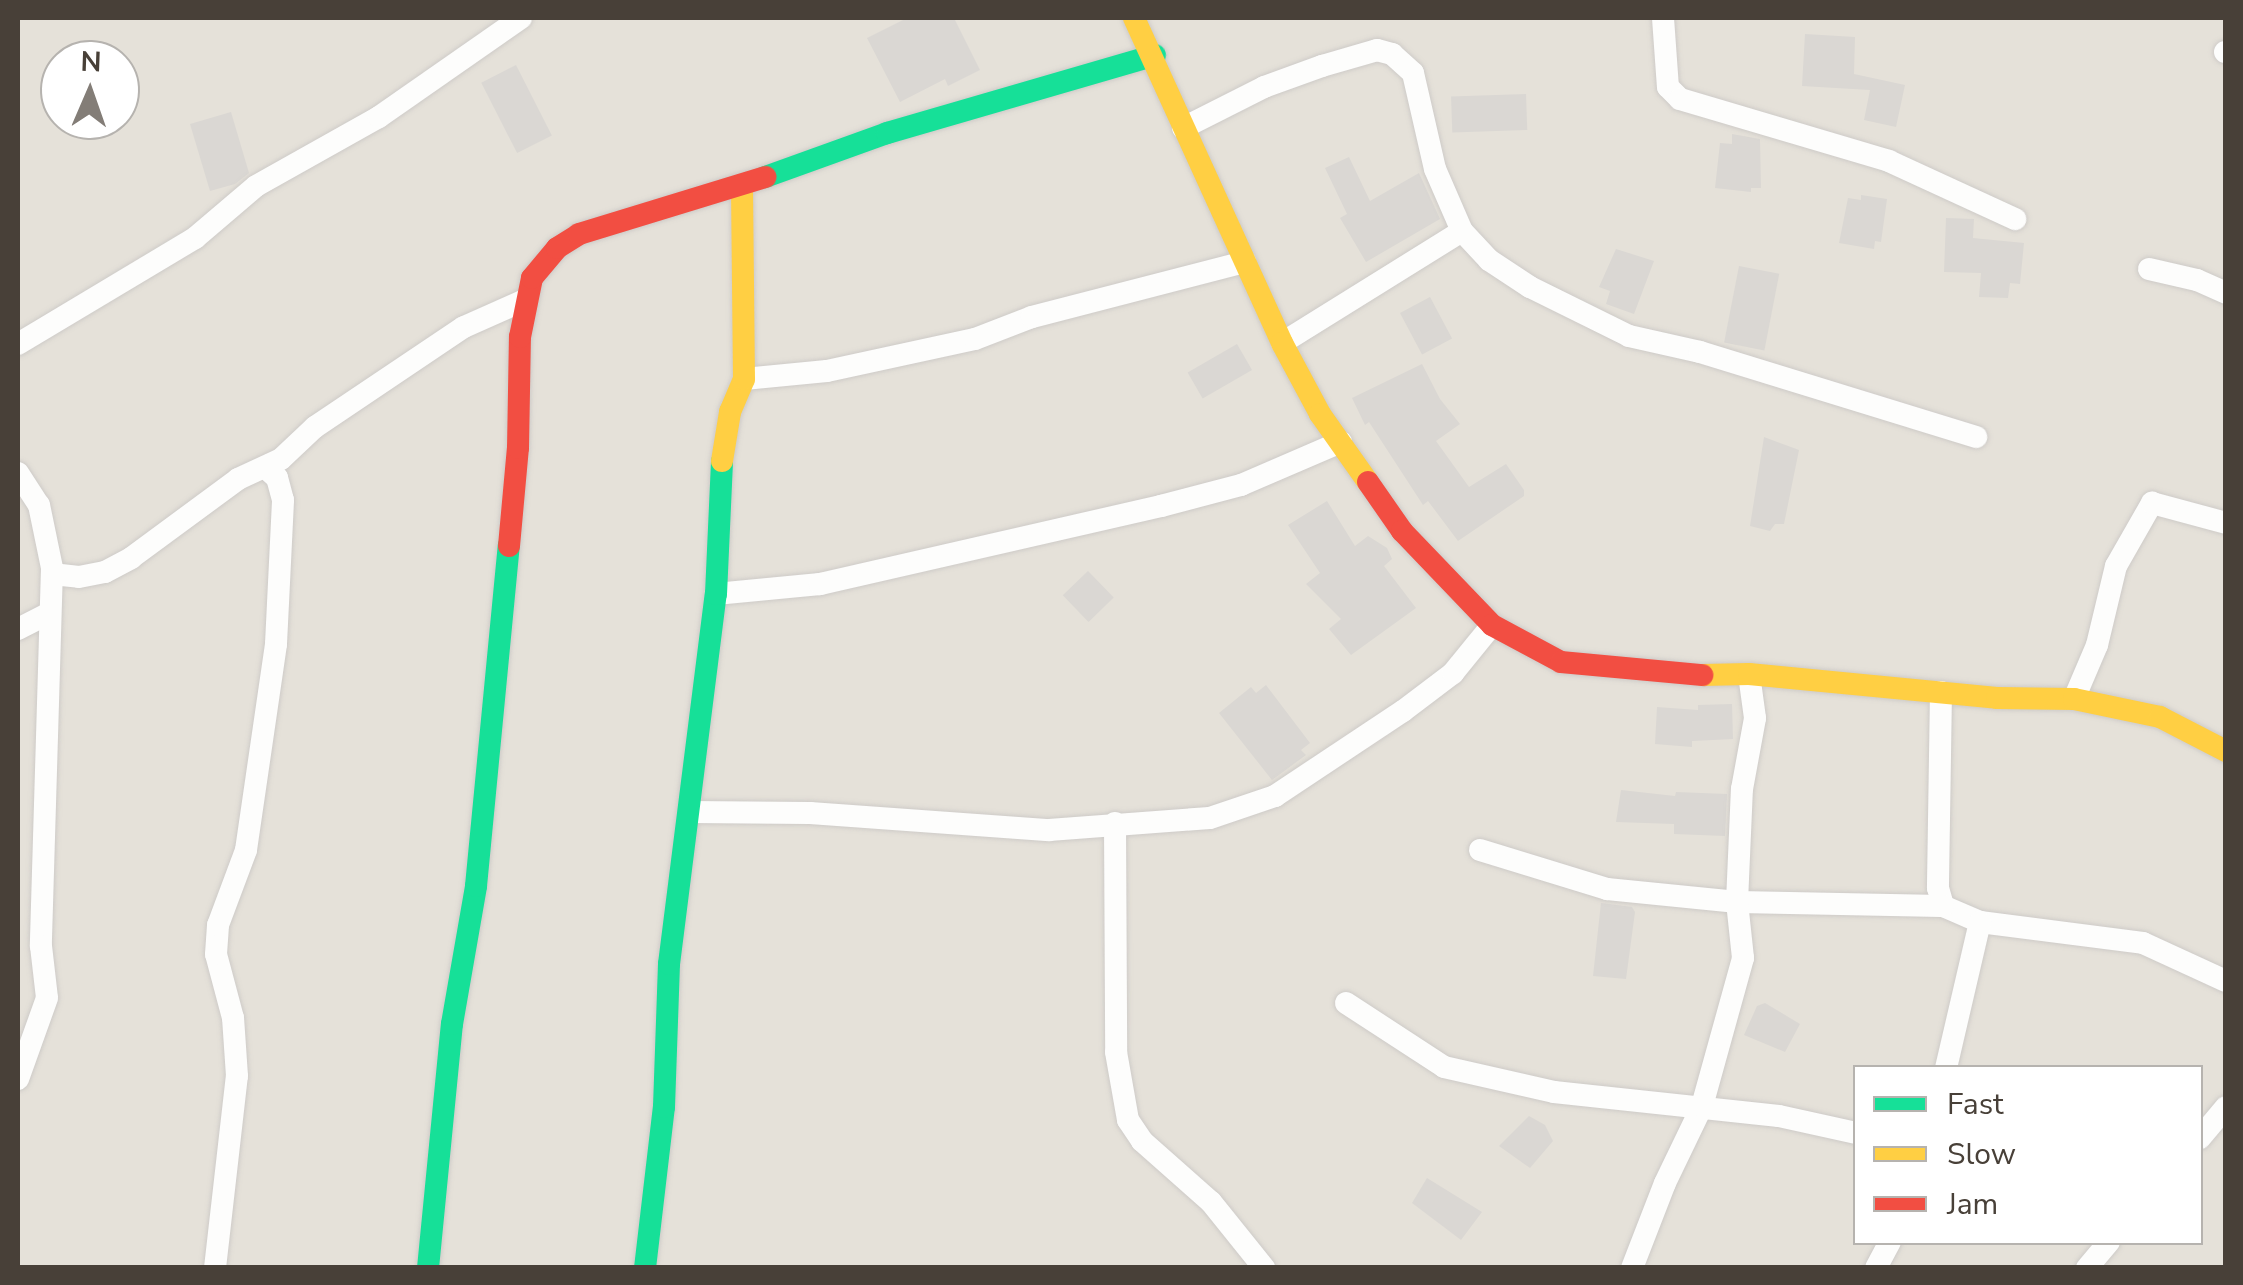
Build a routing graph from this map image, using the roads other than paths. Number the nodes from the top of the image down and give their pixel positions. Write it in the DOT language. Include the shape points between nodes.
graph roads {
  1 [pos="521,18"];
  2 [pos="1134,18"];
  3 [pos="1664,18"];
  4 [pos="1155,55"];
  5 [pos="1183,128"];
  6 [pos="742,185"];
  7 [pos="2015,219"];
  8 [pos="1462,231"];
  9 [pos="1244,262"];
  10 [pos="2148,269"];
  11 [pos="2226,293"];
  12 [pos="527,299"];
  13 [pos="1282,343"];
  14 [pos="18,344"];
  15 [pos="744,378"];
  16 [pos="1976,438"];
  17 [pos="1341,442"];
  18 [pos="266,468"];
  19 [pos="18,472"];
  20 [pos="2226,523"];
  21 [pos="52,574"];
  22 [pos="716,594"];
  23 [pos="48,614"];
  24 [pos="1492,625"];
  25 [pos="18,628"];
  26 [pos="1749,674"];
  27 [pos="1941,692"];
  28 [pos="2074,699"];
  29 [pos="2226,751"];
  30 [pos="689,812"];
  31 [pos="1114,823"];
  32 [pos="1480,850"];
  33 [pos="42,884"];
  34 [pos="18,888"];
  35 [pos="1737,902"];
  36 [pos="1942,906"];
  37 [pos="1980,922"];
  38 [pos="2226,981"];
  39 [pos="1346,1002"];
  40 [pos="1947,1065"];
  41 [pos="18,1080"];
  42 [pos="1702,1106"];
  43 [pos="2226,1107"];
  44 [pos="1853,1132"];
  45 [pos="2203,1134"];
  46 [pos="1888,1245"];
  47 [pos="2107,1245"];
  48 [pos="214,1268"];
  49 [pos="428,1268"];
  50 [pos="645,1268"];
  51 [pos="1264,1268"];
  52 [pos="1632,1268"];
  53 [pos="1876,1268"];
  54 [pos="2088,1268"];
  1 -- 14 [label="street" via="378,117 256,186 195,238"];
  2 -- 4 [label="street"];
  3 -- 7 [label="street" via="1668,88 1680,99 1889,161"];
  4 -- 5 [label="street"];
  4 -- 6 [label="street" via="887,134"];
  5 -- 8 [label="street" via="1322,66 1376,50 1392,54 1413,74 1435,169"];
  5 -- 9 [label="street"];
  6 -- 12 [label="street" via="579,234 540,267"];
  6 -- 15 [label="street"];
  8 -- 13 [label="street"];
  8 -- 16 [label="street" via="1488,260 1530,287 1629,336 1771,372"];
  9 -- 13 [label="street"];
  9 -- 15 [label="street" via="1032,317 975,339 827,371"];
  10 -- 11 [label="street"];
  12 -- 18 [label="street" via="464,326"];
  12 -- 49 [label="street" via="478,866 452,1024"];
  13 -- 17 [label="street"];
  15 -- 22 [label="street" via="723,450"];
  17 -- 22 [label="street" via="1240,485 1162,506 820,584"];
  17 -- 24 [label="street" via="1402,531"];
  18 -- 21 [label="street" via="238,480 105,572"];
  18 -- 48 [label="street" via="284,500 276,644 246,850 218,926 216,954 233,1018 237,1076"];
  19 -- 21 [label="street" via="40,505"];
  20 -- 28 [label="street" via="2152,504 2116,566"];
  21 -- 23 [label="street"];
  22 -- 30 [label="street"];
  23 -- 25 [label="street"];
  23 -- 33 [label="street"];
  24 -- 26 [label="street" via="1561,662 1684,675"];
  24 -- 31 [label="street" via="1454,673 1274,796 1210,818"];
  26 -- 27 [label="street"];
  26 -- 35 [label="street" via="1755,718 1742,789"];
  27 -- 28 [label="street"];
  27 -- 36 [label="street"];
  28 -- 29 [label="street" via="2160,717"];
  30 -- 31 [label="street" via="810,813 1049,830"];
  30 -- 50 [label="street" via="668,964 664,1107"];
  31 -- 51 [label="street" via="1116,1052 1128,1120 1142,1141 1212,1202"];
  32 -- 35 [label="street" via="1607,889"];
  33 -- 34 [label="street"];
  33 -- 41 [label="street" via="47,998"];
  35 -- 36 [label="street"];
  35 -- 42 [label="street" via="1743,958"];
  36 -- 37 [label="street"];
  37 -- 38 [label="street" via="2142,943"];
  37 -- 40 [label="street"];
  39 -- 42 [label="street" via="1444,1067 1554,1092"];
  42 -- 44 [label="street"];
  42 -- 52 [label="street"];
  43 -- 45 [label="street"];
  46 -- 53 [label="street"];
  47 -- 54 [label="street"];
}
